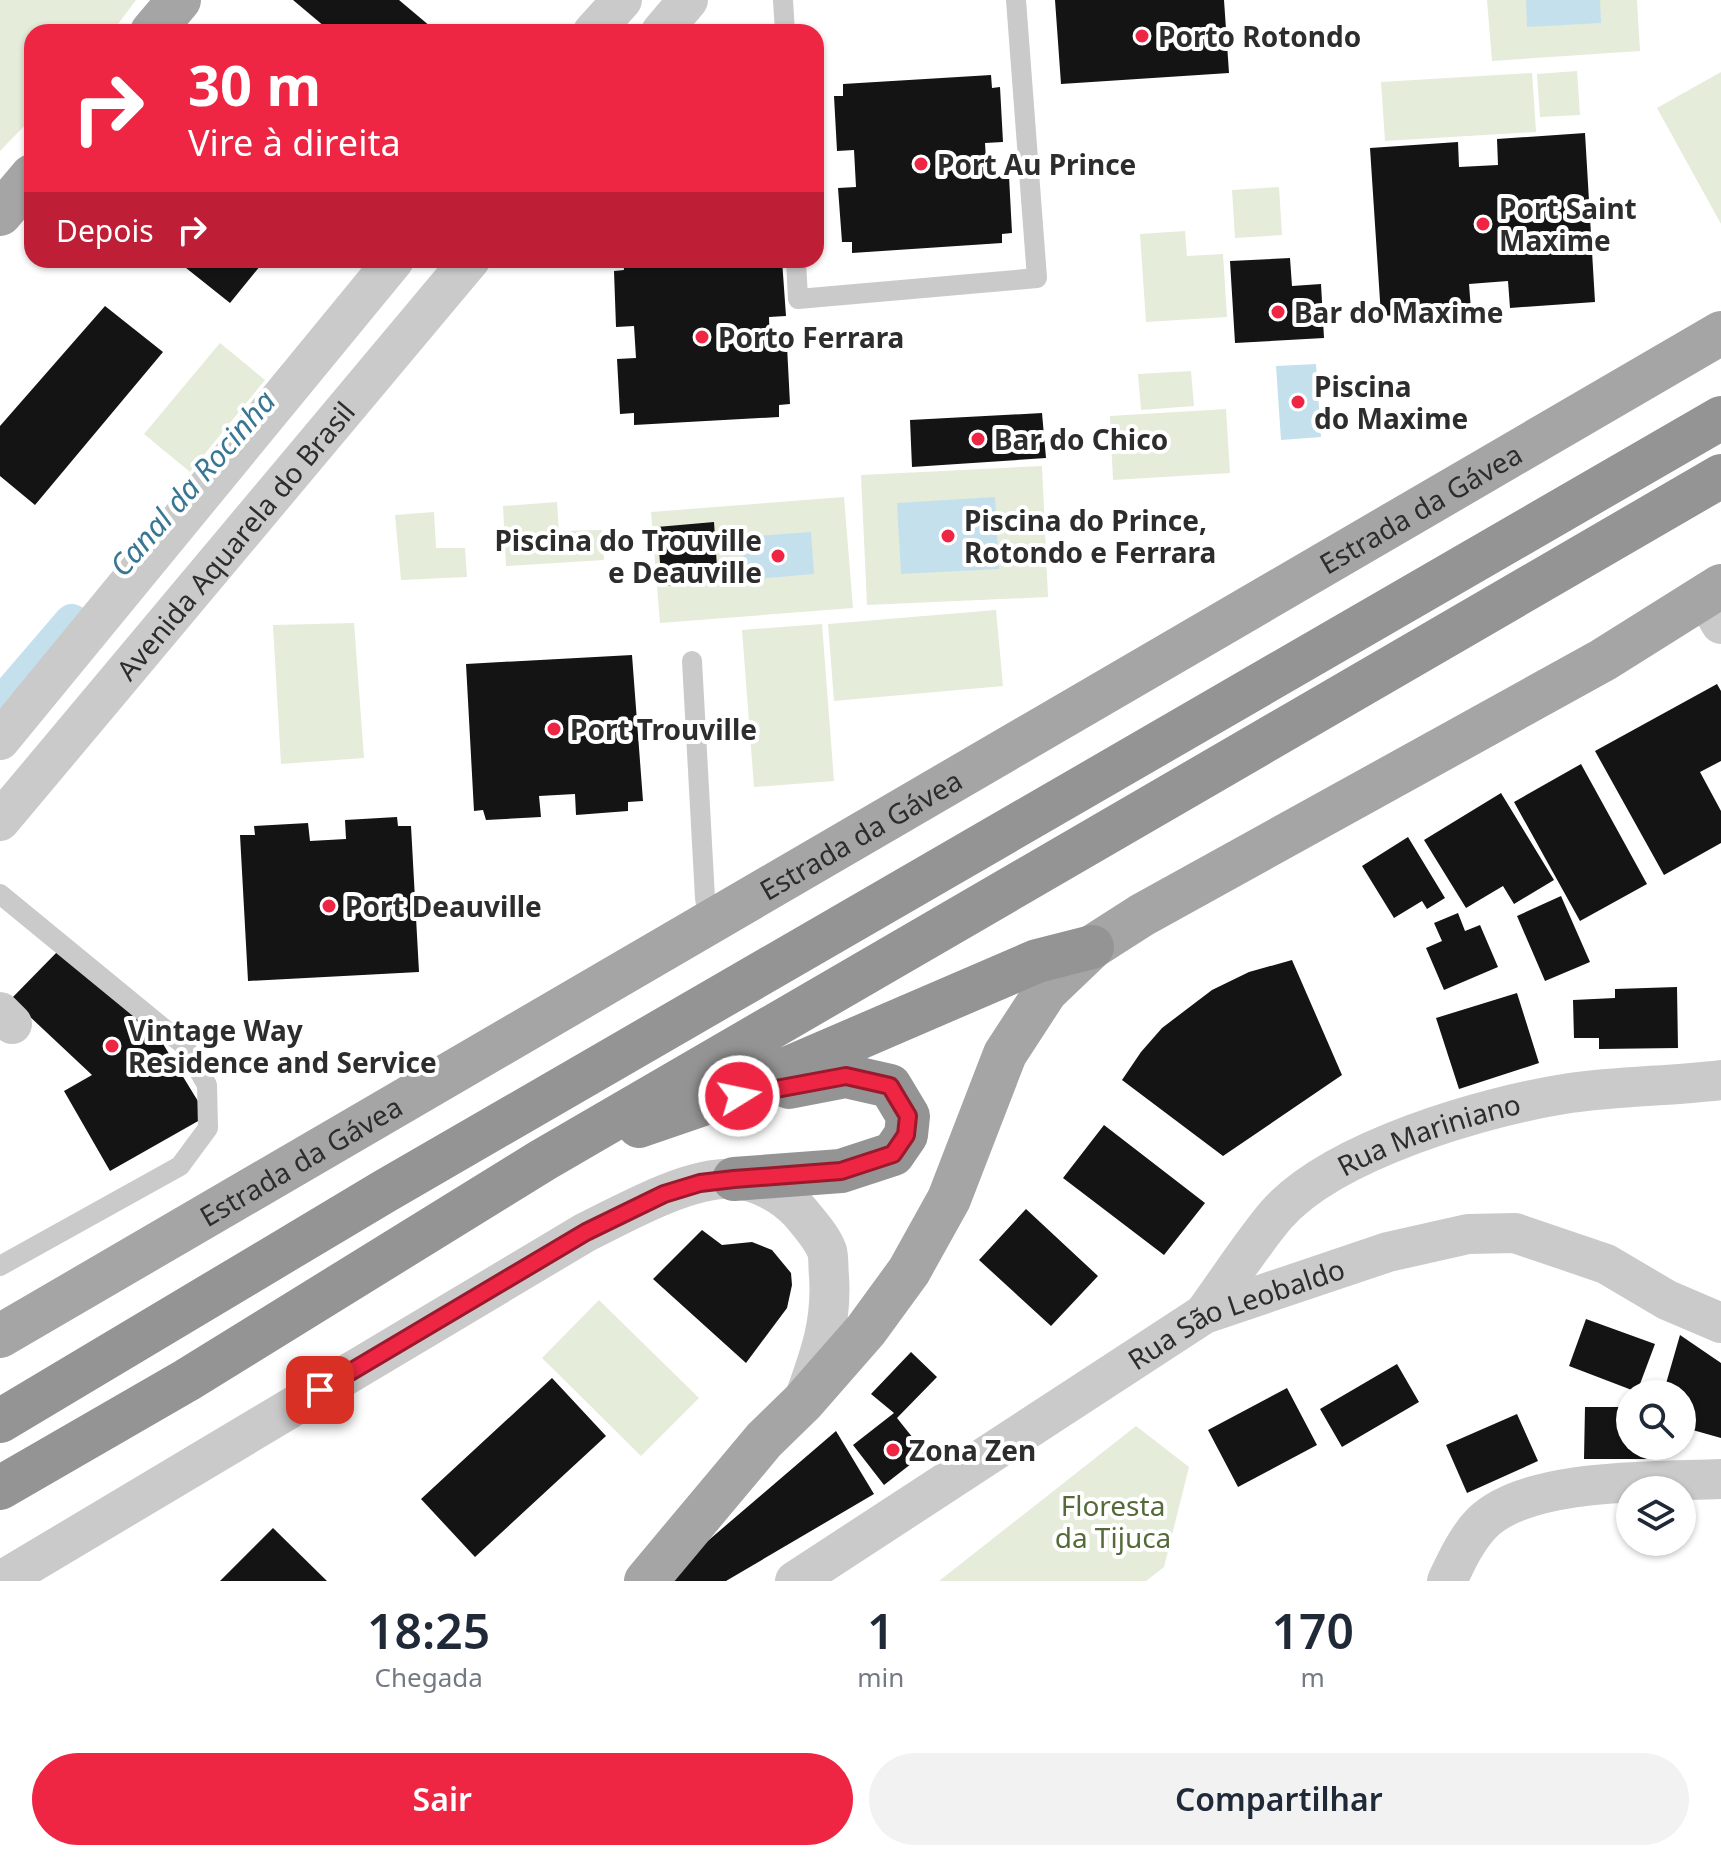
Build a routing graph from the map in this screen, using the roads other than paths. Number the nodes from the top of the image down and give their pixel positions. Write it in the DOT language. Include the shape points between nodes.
graph roads {
  1 [pos="179,0"];
  2 [pos="622,0"];
  3 [pos="688,0"];
  4 [pos="783,0"];
  5 [pos="1016,0"];
  6 [pos="159,24"];
  7 [pos="600,24"];
  8 [pos="668,24"];
  9 [pos="784,24"];
  10 [pos="24,186"];
  11 [pos="0,214"];
  12 [pos="387,268"];
  13 [pos="463,268"];
  14 [pos="796,268"];
  15 [pos="1721,333"];
  16 [pos="1719,419"];
  17 [pos="1721,476"];
  18 [pos="1716,602"];
  19 [pos="692,661"];
  20 [pos="0,740"];
  21 [pos="0,821"];
  22 [pos="0,894"];
  23 [pos="709,921"];
  24 [pos="1092,947"];
  25 [pos="1721,1080"];
  26 [pos="712,1101"];
  27 [pos="543,1160"];
  28 [pos="734,1179"];
  29 [pos="0,1266"];
  30 [pos="1204,1314"];
  31 [pos="1721,1323"];
  32 [pos="0,1336"];
  33 [pos="803,1402"];
  34 [pos="0,1421"];
  35 [pos="1721,1479"];
  36 [pos="0,1488"];
  37 [pos="1,1581"];
  38 [pos="646,1581"];
  39 [pos="795,1581"];
  40 [pos="1447,1581"];
  1 -- 6 [label="main road"];
  2 -- 7 [label="street"];
  3 -- 8 [label="street"];
  4 -- 9 [label="lane"];
  5 -- 14 [label="lane" via="1037,278 798,299"];
  10 -- 11 [label="main road"];
  12 -- 20 [label="street, Avenida Aquarela do Brasil"];
  13 -- 21 [label="street, Avenida Aquarela do Brasil"];
  15 -- 23 [label="main road, Estrada da Gávea"];
  16 -- 34 [label="highway" via="385,1191"];
  17 -- 27 [label="highway"];
  18 -- 24 [label="main road"];
  19 -- 23 [label="lane"];
  22 -- 29 [label="lane" via="184,1045 207,1085 208,1128 180,1166"];
  23 -- 32 [label="main road, Estrada da Gávea"];
  24 -- 26 [label="highway" via="1037,961"];
  24 -- 33 [label="main road" via="1046,991 1005,1054 949,1199 909,1271"];
  25 -- 30 [label="street, Rua Mariniano" via="1516,1102 1363,1156 1320,1179 1277,1214"];
  26 -- 27 [label="highway"];
  26 -- 28 [label="highway" via="846,1076 890,1086 908,1116 906,1135 893,1154 841,1171"];
  27 -- 36 [label="highway" via="187,1380"];
  28 -- 33 [label="street" via="787,1198 827,1251 831,1303 826,1337"];
  28 -- 37 [label="street" via="664,1194 586,1232"];
  30 -- 31 [label="street, Rua São Leobaldo" via="1388,1252 1468,1234 1515,1233 1606,1264 1667,1300"];
  30 -- 39 [label="street, Rua São Leobaldo"];
  33 -- 38 [label="main road" via="764,1440"];
  35 -- 40 [label="street" via="1558,1490 1515,1501 1482,1523"];
}
